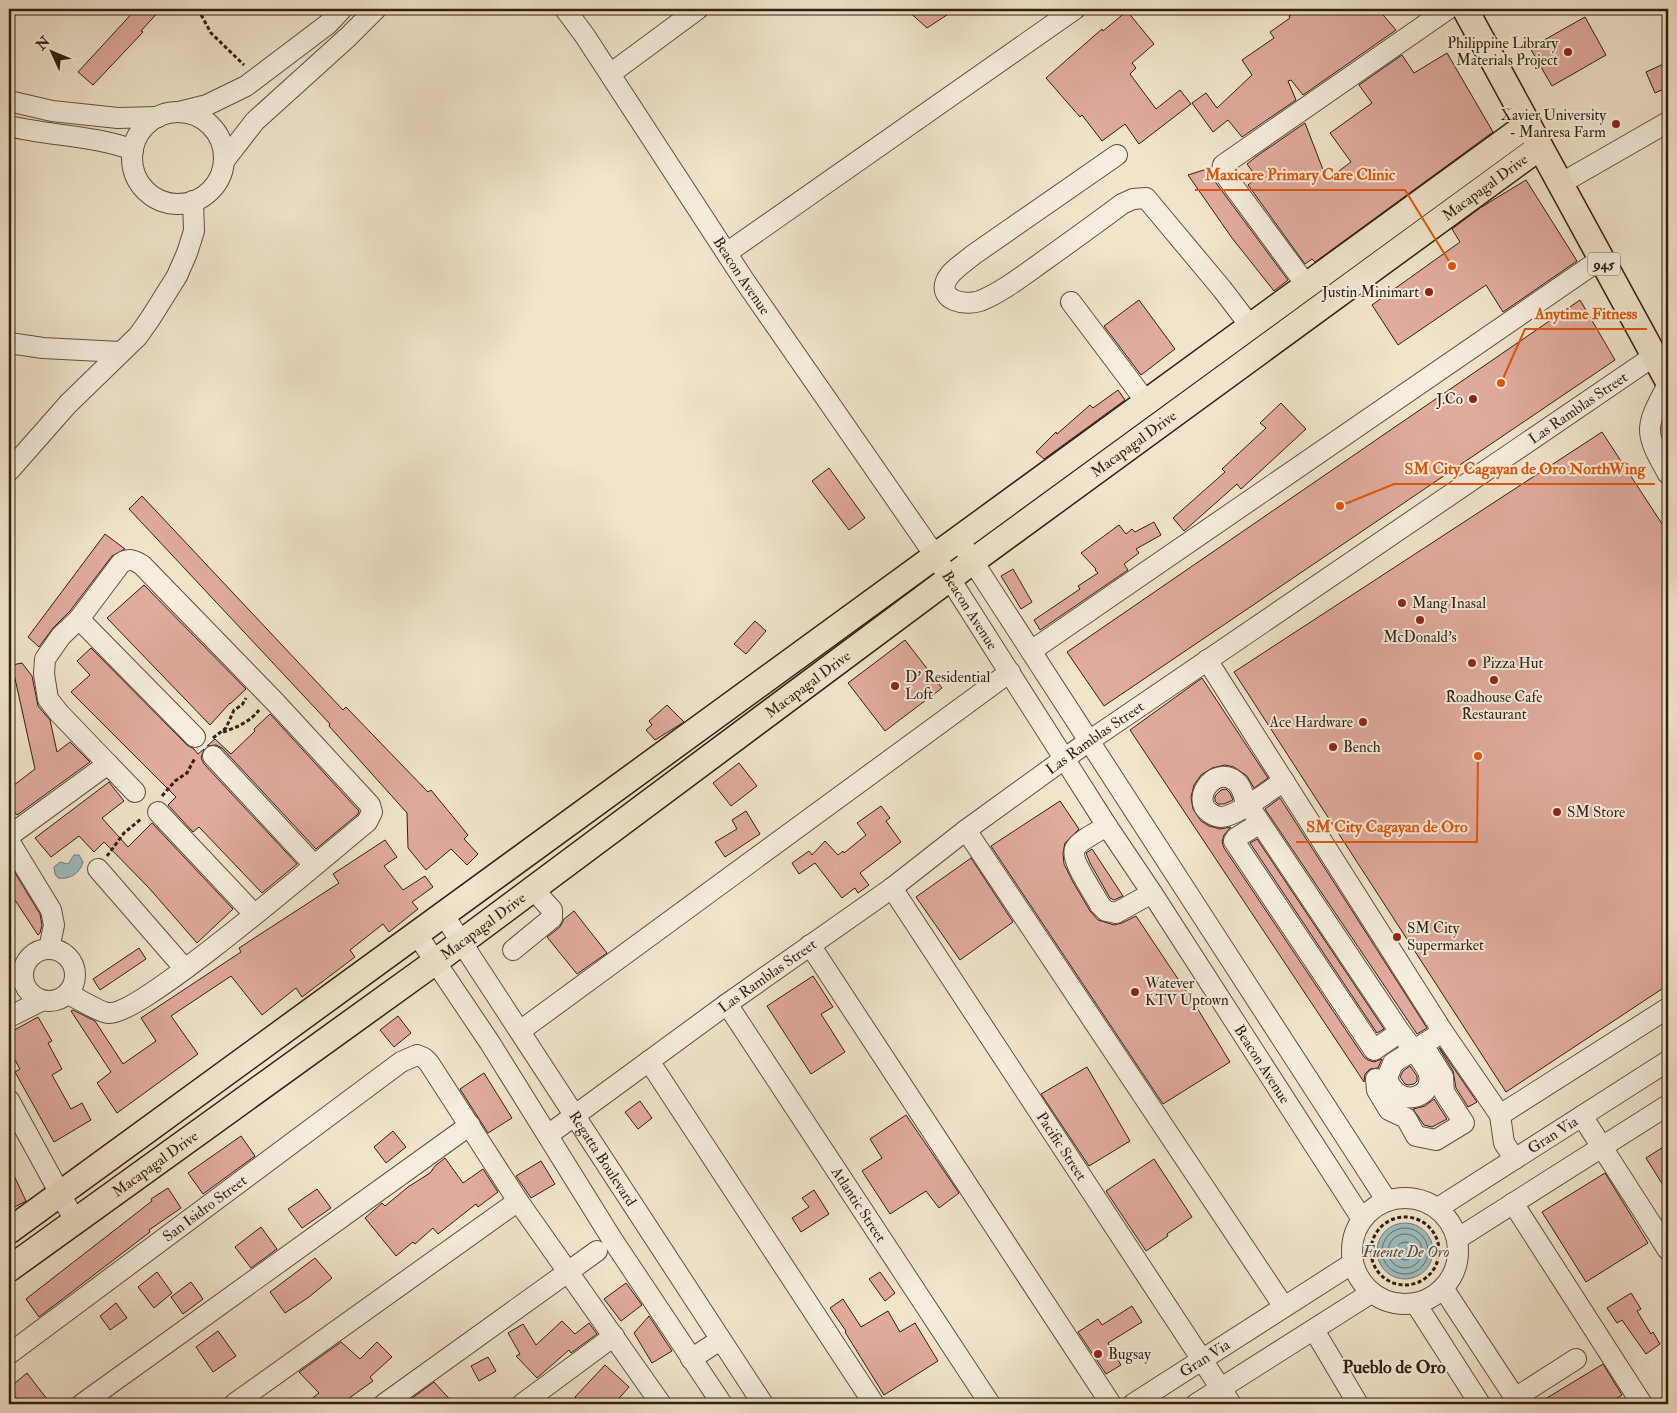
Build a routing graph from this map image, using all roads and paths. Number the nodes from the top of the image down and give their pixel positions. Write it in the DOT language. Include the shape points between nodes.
graph roads {
  1 [pos="198,9"];
  2 [pos="342,9"];
  3 [pos="376,9"];
  4 [pos="566,9"];
  5 [pos="698,9"];
  6 [pos="1075,9"];
  7 [pos="1448,9"];
  8 [pos="1464,9"];
  9 [pos="610,74"];
  10 [pos="257,78"];
  11 [pos="9,101"];
  12 [pos="178,112"];
  13 [pos="158,117"];
  14 [pos="1668,122"];
  15 [pos="1528,124"];
  16 [pos="9,126"];
  17 [pos="1540,147"];
  18 [pos="133,150"];
  19 [pos="1117,155"];
  20 [pos="224,161"];
  21 [pos="1560,184"];
  22 [pos="193,201"];
  23 [pos="728,252"];
  24 [pos="1601,259"];
  25 [pos="1307,286"];
  26 [pos="1072,302"];
  27 [pos="1250,327"];
  28 [pos="9,343"];
  29 [pos="120,352"];
  30 [pos="1654,356"];
  31 [pos="1668,383"];
  32 [pos="1147,403"];
  33 [pos="9,471"];
  34 [pos="1668,474"];
  35 [pos="959,540"];
  36 [pos="936,557"];
  37 [pos="973,562"];
  38 [pos="950,579"];
  39 [pos="79,619"];
  40 [pos="1031,651"];
  41 [pos="1207,660"];
  42 [pos="1010,672"];
  43 [pos="258,684"];
  44 [pos="276,703"];
  45 [pos="218,734"];
  46 [pos="1089,741"];
  47 [pos="204,746"];
  48 [pos="1065,758"];
  49 [pos="108,764"];
  50 [pos="1284,781"];
  51 [pos="135,792"];
  52 [pos="153,809"];
  53 [pos="1260,823"];
  54 [pos="1107,826"];
  55 [pos="966,830"];
  56 [pos="9,836"];
  57 [pos="9,841"];
  58 [pos="314,865"];
  59 [pos="98,869"];
  60 [pos="892,888"];
  61 [pos="533,889"];
  62 [pos="1152,894"];
  63 [pos="254,914"];
  64 [pos="443,914"];
  65 [pos="416,933"];
  66 [pos="462,942"];
  67 [pos="810,945"];
  68 [pos="49,949"];
  69 [pos="513,950"];
  70 [pos="435,962"];
  71 [pos="185,970"];
  72 [pos="16,972"];
  73 [pos="68,994"];
  74 [pos="41,1001"];
  75 [pos="727,1004"];
  76 [pos="1668,1008"];
  77 [pos="9,1016"];
  78 [pos="520,1031"];
  79 [pos="1400,1032"];
  80 [pos="1443,1032"];
  81 [pos="1374,1050"];
  82 [pos="649,1061"];
  83 [pos="1668,1061"];
  84 [pos="9,1100"];
  85 [pos="1668,1105"];
  86 [pos="1500,1115"];
  87 [pos="575,1116"];
  88 [pos="1582,1116"];
  89 [pos="470,1124"];
  90 [pos="548,1135"];
  91 [pos="1602,1147"];
  92 [pos="1515,1160"];
  93 [pos="60,1194"];
  94 [pos="518,1201"];
  95 [pos="1387,1201"];
  96 [pos="1513,1203"];
  97 [pos="1438,1208"];
  98 [pos="1362,1219"];
  99 [pos="75,1221"];
  100 [pos="9,1231"];
  101 [pos="1457,1238"];
  102 [pos="1668,1250"];
  103 [pos="596,1251"];
  104 [pos="1353,1263"];
  105 [pos="9,1268"];
  106 [pos="569,1272"];
  107 [pos="1396,1284"];
  108 [pos="1443,1288"];
  109 [pos="1371,1293"];
  110 [pos="1416,1304"];
  111 [pos="1284,1307"];
  112 [pos="1314,1330"];
  113 [pos="614,1336"];
  114 [pos="720,1340"];
  115 [pos="9,1354"];
  116 [pos="691,1359"];
  117 [pos="1576,1359"];
  118 [pos="1202,1360"];
  119 [pos="1226,1396"];
  120 [pos="1517,1401"];
  121 [pos="82,1404"];
  122 [pos="234,1404"];
  123 [pos="384,1404"];
  124 [pos="522,1404"];
  125 [pos="661,1404"];
  126 [pos="722,1404"];
  127 [pos="763,1404"];
  128 [pos="874,1404"];
  129 [pos="990,1404"];
  130 [pos="1111,1404"];
  131 [pos="1133,1404"];
  132 [pos="1196,1404"];
  133 [pos="1358,1404"];
  134 [pos="1480,1404"];
  135 [pos="1642,1404"];
  1 -- 10 [label="path" via="211,34"];
  2 -- 10 [label="street" via="328,24"];
  3 -- 20 [label="street" via="255,120"];
  4 -- 9 [label="street, Beacon Avenue"];
  5 -- 9 [label="street"];
  6 -- 23 [label="street"];
  7 -- 25 [label="street" via="1223,165 1226,176"];
  8 -- 15 [label="main road, 945"];
  9 -- 23 [label="street, Beacon Avenue"];
  10 -- 12 [label="street" via="207,105"];
  11 -- 13 [label="street" via="61,112 118,118"];
  12 -- 13 [label="street"];
  12 -- 20 [label="street" via="199,117 215,131"];
  13 -- 18 [label="street" via="141,130"];
  14 -- 21 [label="street"];
  15 -- 17 [label="main road, 945"];
  15 -- 25 [label="main road, Macapagal Drive"];
  16 -- 18 [label="street" via="100,140"];
  17 -- 21 [label="main road, 945"];
  17 -- 37 [label="main road, Macapagal Drive"];
  18 -- 22 [label="street" via="133,166 144,190 172,204"];
  19 -- 27 [label="street" via="973,255 947,280 945,293 960,303 978,302 1027,273 1122,204 1146,198"];
  20 -- 22 [label="street" via="222,172 211,190"];
  21 -- 24 [label="main road, 945"];
  22 -- 29 [label="street" via="194,231 176,276 150,320"];
  23 -- 36 [label="street, Beacon Avenue" via="744,280"];
  24 -- 30 [label="main road, 945"];
  24 -- 40 [label="street"];
  25 -- 27 [label="main road, Macapagal Drive"];
  26 -- 32 [label="street"];
  27 -- 32 [label="main road, Macapagal Drive"];
  28 -- 29 [label="street"];
  29 -- 33 [label="street" via="68,404"];
  30 -- 31 [label="main road, 945"];
  30 -- 41 [label="street, Las Ramblas Street"];
  31 -- 34 [label="street" via="1652,415 1649,430 1654,449"];
  32 -- 35 [label="main road, Macapagal Drive"];
  35 -- 36 [label="main road, Macapagal Drive"];
  35 -- 37 [label="street, Beacon Avenue"];
  36 -- 38 [label="street, Beacon Avenue"];
  36 -- 64 [label="main road, Macapagal Drive"];
  37 -- 38 [label="main road, Macapagal Drive"];
  37 -- 40 [label="street, Beacon Avenue"];
  38 -- 42 [label="street, Beacon Avenue"];
  38 -- 61 [label="main road, Macapagal Drive"];
  39 -- 43 [label="street" via="121,563 134,560"];
  39 -- 47 [label="street"];
  39 -- 49 [label="street" via="61,636 45,659 45,686 48,699 59,713"];
  40 -- 46 [label="street, Beacon Avenue"];
  41 -- 46 [label="street, Las Ramblas Street"];
  41 -- 50 [label="street"];
  42 -- 48 [label="street, Beacon Avenue"];
  42 -- 78 [label="street"];
  43 -- 44 [label="street"];
  43 -- 45 [label="path"];
  44 -- 45 [label="path" via="270,699 263,702 251,718"];
  44 -- 58 [label="street" via="364,798 372,812 367,822"];
  45 -- 47 [label="path"];
  46 -- 48 [label="street, Las Ramblas Street"];
  46 -- 95 [label="street, Beacon Avenue"];
  47 -- 52 [label="path" via="187,773 175,781"];
  47 -- 58 [label="street"];
  48 -- 54 [label="street, Beacon Avenue"];
  48 -- 55 [label="street, Las Ramblas Street"];
  49 -- 51 [label="street"];
  49 -- 56 [label="street"];
  50 -- 53 [label="street" via="1268,791 1253,801 1245,806 1237,812 1220,817 1206,810 1203,795 1206,788 1211,780 1220,776 1234,780 1239,785 1245,799 1249,806"];
  50 -- 80 [label="street"];
  52 -- 59 [label="path" via="124,833"];
  52 -- 63 [label="street"];
  53 -- 79 [label="street"];
  53 -- 81 [label="street" via="1234,841"];
  54 -- 62 [label="street, Beacon Avenue"];
  54 -- 62 [label="street" via="1079,843 1074,858 1100,905 1116,913"];
  55 -- 60 [label="street, Las Ramblas Street"];
  55 -- 111 [label="street"];
  57 -- 68 [label="street" via="51,910 54,925"];
  58 -- 63 [label="street"];
  59 -- 71 [label="street"];
  60 -- 67 [label="street, Las Ramblas Street"];
  60 -- 118 [label="street, Pacific Street"];
  61 -- 66 [label="main road, Macapagal Drive"];
  61 -- 69 [label="street" via="552,910 552,918"];
  62 -- 98 [label="street, Beacon Avenue"];
  63 -- 71 [label="street"];
  64 -- 65 [label="main road, Macapagal Drive"];
  64 -- 66 [label="street, Regatta Boulevard"];
  65 -- 70 [label="street"];
  65 -- 93 [label="main road, Macapagal Drive"];
  66 -- 70 [label="main road, Macapagal Drive"];
  66 -- 78 [label="street, Regatta Boulevard"];
  67 -- 75 [label="street, Las Ramblas Street"];
  67 -- 130 [label="street"];
  68 -- 72 [label="street" via="38,951"];
  68 -- 73 [label="street" via="59,950 74,965 74,985"];
  70 -- 90 [label="street"];
  70 -- 99 [label="main road, Macapagal Drive"];
  71 -- 73 [label="street" via="143,999 123,1010 109,1013"];
  72 -- 74 [label="street" via="25,988"];
  73 -- 74 [label="street" via="50,1002"];
  74 -- 77 [label="street"];
  75 -- 82 [label="street, Las Ramblas Street"];
  75 -- 129 [label="street, Atlantic Street"];
  76 -- 86 [label="street"];
  78 -- 87 [label="street, Regatta Boulevard"];
  79 -- 80 [label="street" via="1410,1047 1416,1054 1429,1074 1426,1088 1417,1096 1404,1098 1393,1091 1387,1078 1389,1070 1394,1063 1413,1051 1420,1047 1436,1037"];
  79 -- 81 [label="street"];
  79 -- 81 [label="street" via="1428,1053 1443,1076 1444,1092 1464,1123 1436,1140 1416,1136 1406,1118 1389,1110 1377,1090 1381,1061"];
  80 -- 86 [label="street"];
  82 -- 87 [label="street, Las Ramblas Street"];
  82 -- 128 [label="street"];
  83 -- 88 [label="street, Gran Via"];
  84 -- 93 [label="street"];
  85 -- 91 [label="street"];
  86 -- 92 [label="street" via="1504,1143"];
  87 -- 90 [label="street, Las Ramblas Street"];
  87 -- 114 [label="street, Regatta Boulevard"];
  88 -- 91 [label="street"];
  88 -- 92 [label="street, Gran Via"];
  89 -- 94 [label="street"];
  89 -- 115 [label="street, San Isidro Street" via="424,1058 417,1055 401,1062"];
  89 -- 121 [label="street"];
  90 -- 116 [label="street"];
  91 -- 96 [label="street"];
  91 -- 102 [label="street"];
  92 -- 97 [label="street, Gran Via"];
  93 -- 99 [label="street"];
  93 -- 100 [label="main road, Macapagal Drive"];
  94 -- 106 [label="street"];
  94 -- 122 [label="street"];
  95 -- 97 [label="street" via="1413,1198"];
  95 -- 98 [label="street" via="1377,1205"];
  96 -- 101 [label="street"];
  96 -- 135 [label="street"];
  97 -- 101 [label="street" via="1450,1222"];
  98 -- 104 [label="street" via="1352,1240"];
  99 -- 105 [label="main road, Macapagal Drive"];
  101 -- 108 [label="street" via="1457,1265"];
  103 -- 106 [label="street"];
  104 -- 109 [label="street" via="1356,1274"];
  104 -- 111 [label="street, Gran Via"];
  106 -- 113 [label="street"];
  106 -- 123 [label="street"];
  107 -- 107 [label="path" via="1414,1284 1423,1280 1438,1257 1437,1239 1426,1223 1417,1219 1408,1217 1389,1221 1375,1235 1371,1255 1374,1264 1379,1273"];
  108 -- 110 [label="street"];
  108 -- 120 [label="street"];
  109 -- 110 [label="street" via="1393,1303"];
  109 -- 112 [label="street"];
  110 -- 134 [label="street"];
  111 -- 118 [label="street, Gran Via"];
  112 -- 119 [label="street"];
  112 -- 133 [label="street"];
  113 -- 124 [label="street"];
  113 -- 125 [label="street"];
  114 -- 116 [label="street"];
  114 -- 127 [label="street, Regatta Boulevard"];
  116 -- 126 [label="street"];
  117 -- 120 [label="street"];
  118 -- 119 [label="street, Pacific Street"];
  118 -- 131 [label="street, Gran Via"];
  119 -- 132 [label="street"];
}
